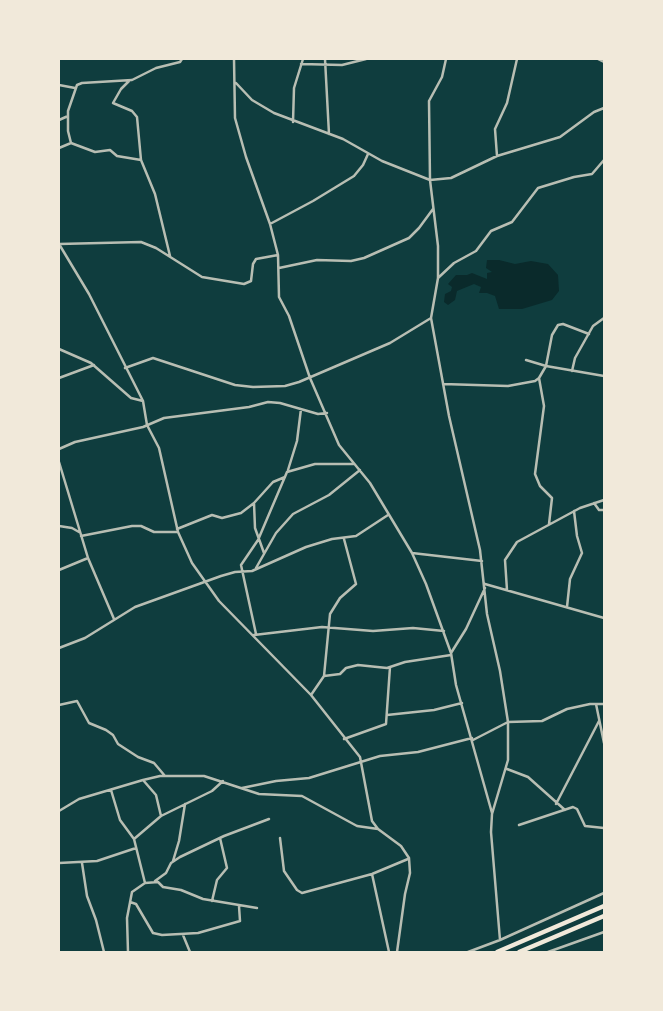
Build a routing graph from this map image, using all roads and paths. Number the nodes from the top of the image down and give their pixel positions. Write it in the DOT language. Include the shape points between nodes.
graph roads {
  1 [pos="182,59"];
  2 [pos="234,59"];
  3 [pos="303,59"];
  4 [pos="325,59"];
  5 [pos="366,59"];
  6 [pos="446,59"];
  7 [pos="517,59"];
  8 [pos="598,59"];
  9 [pos="604,62"];
  10 [pos="301,64"];
  11 [pos="326,64"];
  12 [pos="59,80"];
  13 [pos="129,81"];
  14 [pos="235,82"];
  15 [pos="60,85"];
  16 [pos="75,88"];
  17 [pos="604,108"];
  18 [pos="68,116"];
  19 [pos="59,120"];
  20 [pos="293,122"];
  21 [pos="330,134"];
  22 [pos="71,143"];
  23 [pos="59,148"];
  24 [pos="368,154"];
  25 [pos="497,156"];
  26 [pos="141,160"];
  27 [pos="604,160"];
  28 [pos="430,180"];
  29 [pos="433,209"];
  30 [pos="270,224"];
  31 [pos="59,244"];
  32 [pos="278,255"];
  33 [pos="171,258"];
  34 [pos="279,268"];
  35 [pos="438,278"];
  36 [pos="431,318"];
  37 [pos="604,318"];
  38 [pos="589,334"];
  39 [pos="60,349"];
  40 [pos="526,360"];
  41 [pos="94,365"];
  42 [pos="546,366"];
  43 [pos="125,368"];
  44 [pos="572,371"];
  45 [pos="604,376"];
  46 [pos="59,378"];
  47 [pos="310,378"];
  48 [pos="539,378"];
  49 [pos="443,384"];
  50 [pos="143,401"];
  51 [pos="301,409"];
  52 [pos="327,413"];
  53 [pos="147,425"];
  54 [pos="59,449"];
  55 [pos="59,462"];
  56 [pos="354,464"];
  57 [pos="360,470"];
  58 [pos="287,472"];
  59 [pos="285,477"];
  60 [pos="604,500"];
  61 [pos="254,503"];
  62 [pos="594,503"];
  63 [pos="604,510"];
  64 [pos="574,511"];
  65 [pos="388,515"];
  66 [pos="549,524"];
  67 [pos="59,526"];
  68 [pos="178,530"];
  69 [pos="81,535"];
  70 [pos="344,538"];
  71 [pos="258,540"];
  72 [pos="264,552"];
  73 [pos="412,553"];
  74 [pos="88,558"];
  75 [pos="482,561"];
  76 [pos="256,569"];
  77 [pos="59,570"];
  78 [pos="242,572"];
  79 [pos="205,582"];
  80 [pos="485,586"];
  81 [pos="507,590"];
  82 [pos="567,607"];
  83 [pos="604,618"];
  84 [pos="114,619"];
  85 [pos="327,628"];
  86 [pos="444,631"];
  87 [pos="255,634"];
  88 [pos="59,648"];
  89 [pos="451,654"];
  90 [pos="390,667"];
  91 [pos="324,676"];
  92 [pos="311,695"];
  93 [pos="462,703"];
  94 [pos="59,704"];
  95 [pos="596,704"];
  96 [pos="604,704"];
  97 [pos="387,715"];
  98 [pos="599,721"];
  99 [pos="508,722"];
  100 [pos="344,739"];
  101 [pos="472,739"];
  102 [pos="604,743"];
  103 [pos="362,762"];
  104 [pos="507,769"];
  105 [pos="165,776"];
  106 [pos="143,780"];
  107 [pos="222,781"];
  108 [pos="242,788"];
  109 [pos="111,790"];
  110 [pos="185,804"];
  111 [pos="556,804"];
  112 [pos="565,810"];
  113 [pos="59,811"];
  114 [pos="492,814"];
  115 [pos="161,816"];
  116 [pos="269,819"];
  117 [pos="519,825"];
  118 [pos="604,828"];
  119 [pos="378,829"];
  120 [pos="220,838"];
  121 [pos="280,838"];
  122 [pos="134,840"];
  123 [pos="136,848"];
  124 [pos="409,858"];
  125 [pos="173,861"];
  126 [pos="59,863"];
  127 [pos="82,863"];
  128 [pos="372,874"];
  129 [pos="154,881"];
  130 [pos="145,883"];
  131 [pos="604,893"];
  132 [pos="212,901"];
  133 [pos="130,902"];
  134 [pos="239,906"];
  135 [pos="604,906"];
  136 [pos="257,908"];
  137 [pos="604,916"];
  138 [pos="604,932"];
  139 [pos="183,934"];
  140 [pos="500,940"];
  141 [pos="104,952"];
  142 [pos="128,952"];
  143 [pos="190,952"];
  144 [pos="389,952"];
  145 [pos="397,952"];
  146 [pos="468,952"];
  147 [pos="497,952"];
  148 [pos="519,952"];
  149 [pos="548,952"];
  1 -- 13 [label="street"];
  2 -- 14 [label="street"];
  3 -- 10 [label="street"];
  4 -- 11 [label="street"];
  5 -- 11 [label="street" via="342,65"];
  6 -- 28 [label="street" via="442,77 429,101"];
  7 -- 25 [label="street" via="507,103 495,129"];
  8 -- 9 [label="street"];
  10 -- 11 [label="street"];
  10 -- 20 [label="street" via="294,88"];
  11 -- 21 [label="street"];
  12 -- 15 [label="street"];
  13 -- 16 [label="street" via="82,82"];
  13 -- 26 [label="street" via="113,103 137,116"];
  14 -- 20 [label="street" via="258,105"];
  14 -- 30 [label="street" via="237,123"];
  15 -- 16 [label="street"];
  16 -- 18 [label="street"];
  17 -- 25 [label="street" via="560,137"];
  18 -- 19 [label="street"];
  18 -- 22 [label="street"];
  20 -- 21 [label="street"];
  21 -- 24 [label="street"];
  22 -- 23 [label="street"];
  22 -- 26 [label="street" via="95,152 110,150 121,157"];
  24 -- 28 [label="street"];
  24 -- 30 [label="street" via="364,165 354,176"];
  25 -- 28 [label="street" via="451,178"];
  26 -- 33 [label="street"];
  27 -- 35 [label="street" via="592,174 538,188 512,222 490,231 476,251 454,263"];
  28 -- 29 [label="street"];
  29 -- 34 [label="street" via="415,233 364,258 317,260"];
  29 -- 35 [label="street"];
  30 -- 32 [label="street"];
  31 -- 33 [label="street" via="133,241 148,244"];
  31 -- 43 [label="street" via="89,294"];
  32 -- 33 [label="street" via="256,259 251,281 244,284 202,277"];
  32 -- 34 [label="street"];
  34 -- 47 [label="street" via="278,294"];
  35 -- 36 [label="street"];
  36 -- 47 [label="street" via="398,339"];
  36 -- 49 [label="street"];
  37 -- 38 [label="street" via="593,326"];
  38 -- 42 [label="street" via="558,325 552,335"];
  38 -- 44 [label="street" via="575,358"];
  39 -- 41 [label="street"];
  40 -- 42 [label="street"];
  41 -- 46 [label="street"];
  41 -- 50 [label="street" via="131,398"];
  42 -- 44 [label="street"];
  42 -- 48 [label="street"];
  43 -- 47 [label="street" via="153,358 218,380 252,387 285,386"];
  43 -- 50 [label="street"];
  44 -- 45 [label="street"];
  47 -- 52 [label="street"];
  48 -- 49 [label="street" via="508,386"];
  48 -- 66 [label="street" via="544,406 534,466 537,481 552,498"];
  49 -- 75 [label="street"];
  50 -- 53 [label="street"];
  51 -- 52 [label="street"];
  51 -- 53 [label="street" via="268,402 164,418"];
  51 -- 58 [label="street" via="298,440"];
  52 -- 56 [label="street" via="338,445"];
  53 -- 54 [label="street" via="75,442"];
  53 -- 68 [label="street" via="159,448"];
  55 -- 69 [label="street"];
  56 -- 57 [label="street"];
  56 -- 58 [label="street" via="315,464"];
  57 -- 65 [label="street"];
  57 -- 72 [label="street" via="330,495 293,514"];
  58 -- 59 [label="street"];
  59 -- 61 [label="street" via="273,482"];
  59 -- 71 [label="street"];
  60 -- 62 [label="street"];
  61 -- 68 [label="street" via="234,516 222,518 212,515"];
  61 -- 71 [label="street"];
  62 -- 63 [label="street"];
  62 -- 64 [label="street"];
  64 -- 66 [label="street"];
  64 -- 82 [label="street" via="582,554 570,579"];
  65 -- 70 [label="street" via="363,532"];
  65 -- 73 [label="street"];
  66 -- 81 [label="street" via="516,542 506,560"];
  67 -- 69 [label="street" via="72,528"];
  68 -- 69 [label="street" via="154,532 132,526"];
  68 -- 79 [label="street" via="189,557"];
  69 -- 74 [label="street"];
  70 -- 76 [label="street" via="306,547"];
  70 -- 85 [label="street" via="356,584 332,608"];
  71 -- 72 [label="street"];
  71 -- 78 [label="street" via="242,563"];
  72 -- 76 [label="street"];
  73 -- 75 [label="street"];
  73 -- 86 [label="street"];
  74 -- 77 [label="street"];
  74 -- 84 [label="street"];
  75 -- 80 [label="street"];
  76 -- 78 [label="street"];
  78 -- 79 [label="street"];
  78 -- 87 [label="street"];
  79 -- 84 [label="street" via="148,602"];
  79 -- 87 [label="street" via="222,604"];
  80 -- 81 [label="street"];
  80 -- 89 [label="street"];
  80 -- 99 [label="street" via="487,614"];
  81 -- 82 [label="street"];
  82 -- 83 [label="street"];
  84 -- 88 [label="street" via="86,638"];
  85 -- 86 [label="street"];
  85 -- 87 [label="street"];
  85 -- 91 [label="street"];
  86 -- 89 [label="street"];
  87 -- 92 [label="street"];
  89 -- 90 [label="street"];
  89 -- 93 [label="street"];
  90 -- 91 [label="street" via="358,665 346,668 340,674"];
  90 -- 97 [label="street"];
  91 -- 92 [label="street"];
  92 -- 100 [label="street"];
  93 -- 97 [label="street"];
  93 -- 101 [label="street"];
  94 -- 105 [label="street" via="77,701 89,723 114,735 118,744 154,763"];
  95 -- 96 [label="street"];
  95 -- 98 [label="street"];
  95 -- 99 [label="street" via="568,709 542,722"];
  97 -- 100 [label="street" via="386,724"];
  98 -- 102 [label="street"];
  98 -- 111 [label="street"];
  99 -- 101 [label="street"];
  99 -- 104 [label="street"];
  100 -- 103 [label="street"];
  101 -- 103 [label="street"];
  101 -- 114 [label="street"];
  103 -- 108 [label="street" via="309,778"];
  103 -- 119 [label="street" via="368,810"];
  104 -- 111 [label="street" via="528,777"];
  104 -- 114 [label="street"];
  105 -- 106 [label="street"];
  105 -- 107 [label="street" via="204,776"];
  106 -- 109 [label="street"];
  106 -- 115 [label="street" via="153,790"];
  107 -- 108 [label="street"];
  107 -- 110 [label="street" via="212,791"];
  108 -- 119 [label="street" via="260,794 302,796 356,826"];
  109 -- 113 [label="street" via="79,799"];
  109 -- 122 [label="street" via="120,820"];
  110 -- 115 [label="street"];
  110 -- 125 [label="street"];
  111 -- 112 [label="street"];
  112 -- 117 [label="street"];
  112 -- 118 [label="street" via="575,808 585,826"];
  114 -- 140 [label="street" via="491,844"];
  115 -- 122 [label="street"];
  116 -- 120 [label="street"];
  119 -- 124 [label="street" via="398,843"];
  120 -- 125 [label="street"];
  120 -- 132 [label="street" via="227,868 218,880"];
  121 -- 128 [label="street" via="284,871 302,893"];
  122 -- 123 [label="street"];
  123 -- 127 [label="street"];
  123 -- 130 [label="street"];
  124 -- 128 [label="street"];
  124 -- 145 [label="street" via="410,873"];
  125 -- 129 [label="street" via="166,873"];
  126 -- 127 [label="street"];
  127 -- 141 [label="street" via="87,896"];
  128 -- 144 [label="street"];
  129 -- 130 [label="street"];
  129 -- 132 [label="street"];
  130 -- 133 [label="street" via="133,890"];
  131 -- 140 [label="street"];
  132 -- 134 [label="street"];
  133 -- 139 [label="street" via="136,904 155,934"];
  133 -- 142 [label="street"];
  134 -- 136 [label="street"];
  134 -- 139 [label="street" via="240,921 214,930"];
  135 -- 147 [label="highway"];
  137 -- 148 [label="highway"];
  138 -- 149 [label="street"];
  139 -- 143 [label="street"];
  140 -- 146 [label="street"];
}
